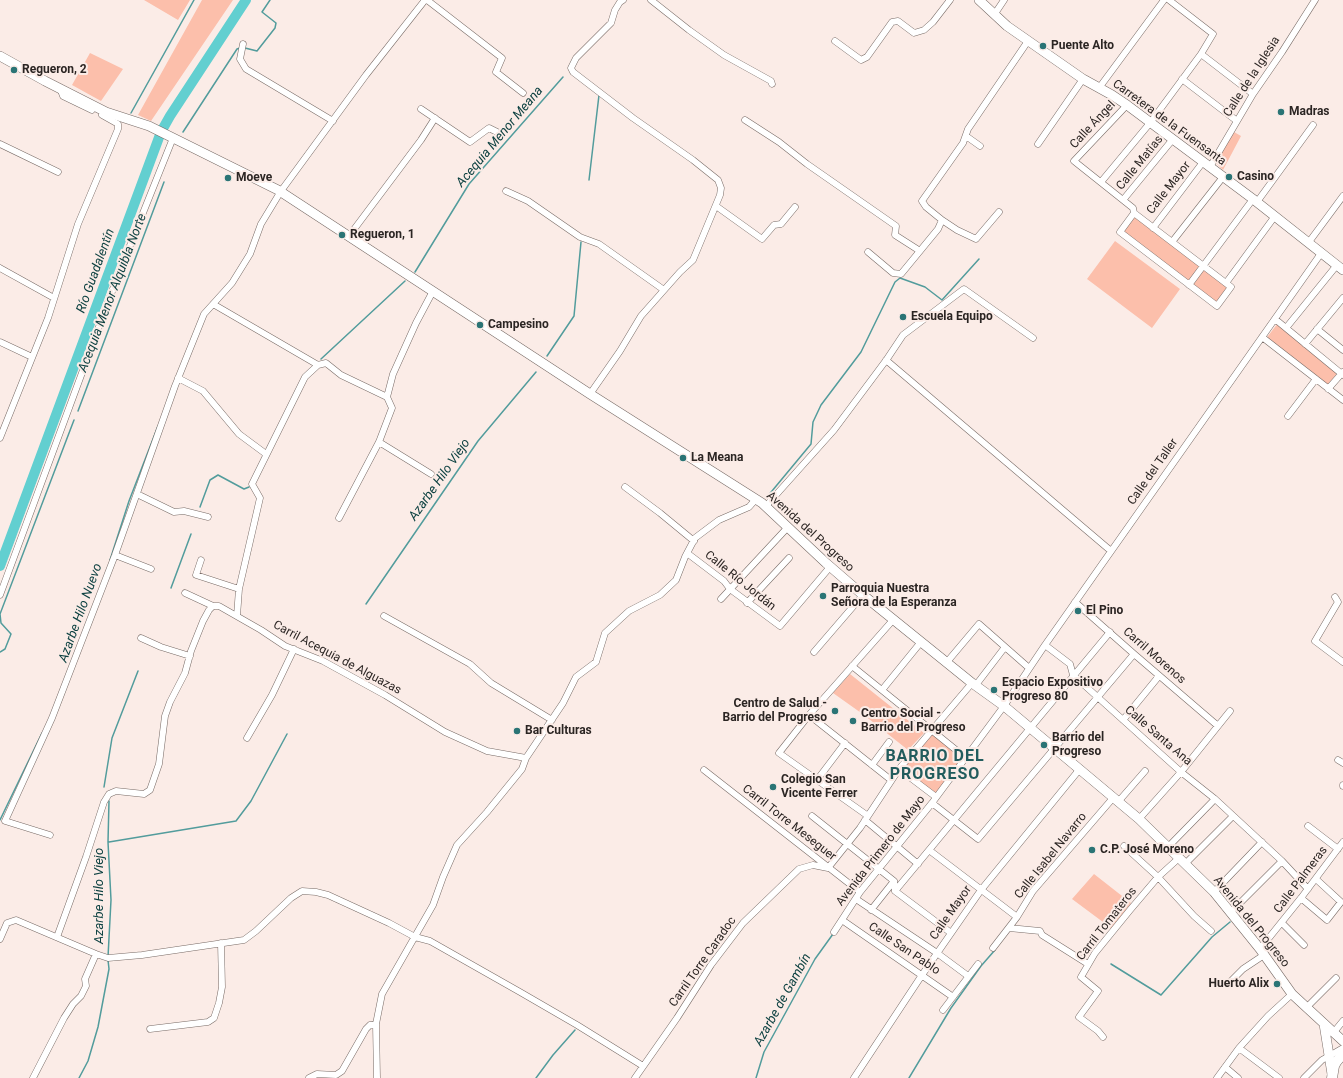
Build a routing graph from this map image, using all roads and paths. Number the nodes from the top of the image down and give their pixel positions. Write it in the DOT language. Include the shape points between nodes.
graph roads {
  1 [pos="426,0"];
  2 [pos="623,0"];
  3 [pos="651,0"];
  4 [pos="950,0"];
  5 [pos="979,0"];
  6 [pos="1004,0"];
  7 [pos="1164,0"];
  8 [pos="1169,0"];
  9 [pos="1315,0"];
  10 [pos="994,15"];
  11 [pos="835,41"];
  12 [pos="1028,41"];
  13 [pos="243,44"];
  14 [pos="1201,54"];
  15 [pos="0,56"];
  16 [pos="1083,79"];
  17 [pos="1182,79"];
  18 [pos="772,84"];
  19 [pos="60,88"];
  20 [pos="1099,88"];
  21 [pos="523,93"];
  22 [pos="1253,94"];
  23 [pos="1127,105"];
  24 [pos="421,109"];
  25 [pos="435,118"];
  26 [pos="745,120"];
  27 [pos="333,121"];
  28 [pos="1237,121"];
  29 [pos="1150,123"];
  30 [pos="1312,125"];
  31 [pos="499,133"];
  32 [pos="966,136"];
  33 [pos="173,138"];
  34 [pos="1173,139"];
  35 [pos="0,144"];
  36 [pos="1038,144"];
  37 [pos="980,146"];
  38 [pos="1207,165"];
  39 [pos="58,172"];
  40 [pos="1223,177"];
  41 [pos="1101,182"];
  42 [pos="281,191"];
  43 [pos="506,191"];
  44 [pos="1343,196"];
  45 [pos="1123,200"];
  46 [pos="1255,201"];
  47 [pos="716,206"];
  48 [pos="796,208"];
  49 [pos="1000,212"];
  50 [pos="1134,213"];
  51 [pos="1275,216"];
  52 [pos="942,220"];
  53 [pos="1153,228"];
  54 [pos="349,236"];
  55 [pos="1172,242"];
  56 [pos="1309,242"];
  57 [pos="920,251"];
  58 [pos="868,252"];
  59 [pos="1322,252"];
  60 [pos="1203,266"];
  61 [pos="0,268"];
  62 [pos="1341,268"];
  63 [pos="1226,283"];
  64 [pos="1189,285"];
  65 [pos="664,290"];
  66 [pos="433,291"];
  67 [pos="54,298"];
  68 [pos="1343,298"];
  69 [pos="213,304"];
  70 [pos="1275,320"];
  71 [pos="1286,328"];
  72 [pos="1317,329"];
  73 [pos="1262,337"];
  74 [pos="1033,338"];
  75 [pos="0,342"];
  76 [pos="1305,344"];
  77 [pos="1343,350"];
  78 [pos="32,357"];
  79 [pos="886,360"];
  80 [pos="318,366"];
  81 [pos="1343,374"];
  82 [pos="178,378"];
  83 [pos="1316,379"];
  84 [pos="1328,389"];
  85 [pos="590,394"];
  86 [pos="387,397"];
  87 [pos="1343,400"];
  88 [pos="1288,416"];
  89 [pos="0,438"];
  90 [pos="379,442"];
  91 [pos="266,454"];
  92 [pos="431,474"];
  93 [pos="625,487"];
  94 [pos="137,494"];
  95 [pos="756,499"];
  96 [pos="766,506"];
  97 [pos="208,517"];
  98 [pos="339,518"];
  99 [pos="788,527"];
  100 [pos="694,541"];
  101 [pos="1111,551"];
  102 [pos="687,553"];
  103 [pos="115,555"];
  104 [pos="790,558"];
  105 [pos="201,560"];
  106 [pos="830,567"];
  107 [pos="151,569"];
  108 [pos="239,589"];
  109 [pos="730,589"];
  110 [pos="185,593"];
  111 [pos="0,595"];
  112 [pos="863,595"];
  113 [pos="1335,597"];
  114 [pos="721,599"];
  115 [pos="1075,602"];
  116 [pos="747,603"];
  117 [pos="213,606"];
  118 [pos="237,616"];
  119 [pos="384,616"];
  120 [pos="893,620"];
  121 [pos="1110,632"];
  122 [pos="141,638"];
  123 [pos="921,642"];
  124 [pos="1045,645"];
  125 [pos="1005,647"];
  126 [pos="294,649"];
  127 [pos="814,652"];
  128 [pos="1134,654"];
  129 [pos="190,656"];
  130 [pos="947,662"];
  131 [pos="1343,662"];
  132 [pos="852,666"];
  133 [pos="1029,668"];
  134 [pos="1073,676"];
  135 [pos="1159,676"];
  136 [pos="974,684"];
  137 [pos="882,690"];
  138 [pos="1096,697"];
  139 [pos="1004,706"];
  140 [pos="1230,711"];
  141 [pos="809,715"];
  142 [pos="552,720"];
  143 [pos="1123,720"];
  144 [pos="1218,726"];
  145 [pos="1030,728"];
  146 [pos="931,731"];
  147 [pos="247,738"];
  148 [pos="889,742"];
  149 [pos="845,743"];
  150 [pos="1054,749"];
  151 [pos="526,758"];
  152 [pos="966,758"];
  153 [pos="872,765"];
  154 [pos="899,769"];
  155 [pos="704,770"];
  156 [pos="1079,770"];
  157 [pos="1145,771"];
  158 [pos="1181,772"];
  159 [pos="817,780"];
  160 [pos="891,780"];
  161 [pos="936,797"];
  162 [pos="1215,799"];
  163 [pos="1115,800"];
  164 [pos="932,803"];
  165 [pos="812,816"];
  166 [pos="1233,816"];
  167 [pos="866,818"];
  168 [pos="1139,819"];
  169 [pos="953,820"];
  170 [pos="1308,826"];
  171 [pos="50,836"];
  172 [pos="1262,842"];
  173 [pos="1343,842"];
  174 [pos="847,844"];
  175 [pos="897,846"];
  176 [pos="1124,846"];
  177 [pos="1168,847"];
  178 [pos="1338,849"];
  179 [pos="929,850"];
  180 [pos="1182,861"];
  181 [pos="1282,861"];
  182 [pos="918,864"];
  183 [pos="828,868"];
  184 [pos="879,869"];
  185 [pos="1158,877"];
  186 [pos="1316,880"];
  187 [pos="894,881"];
  188 [pos="1308,889"];
  189 [pos="981,890"];
  190 [pos="860,892"];
  191 [pos="895,892"];
  192 [pos="1214,892"];
  193 [pos="1301,898"];
  194 [pos="856,899"];
  195 [pos="872,910"];
  196 [pos="1231,912"];
  197 [pos="1017,918"];
  198 [pos="842,920"];
  199 [pos="1282,923"];
  200 [pos="1009,928"];
  201 [pos="1210,931"];
  202 [pos="834,932"];
  203 [pos="951,933"];
  204 [pos="57,937"];
  205 [pos="415,937"];
  206 [pos="0,939"];
  207 [pos="221,943"];
  208 [pos="1304,945"];
  209 [pos="993,948"];
  210 [pos="1262,952"];
  211 [pos="937,953"];
  212 [pos="96,954"];
  213 [pos="978,964"];
  214 [pos="1088,964"];
  215 [pos="922,975"];
  216 [pos="968,976"];
  217 [pos="1336,978"];
  218 [pos="1231,981"];
  219 [pos="1292,994"];
  220 [pos="953,997"];
  221 [pos="1306,1008"];
  222 [pos="943,1010"];
  223 [pos="1343,1021"];
  224 [pos="376,1024"];
  225 [pos="1324,1024"];
  226 [pos="150,1029"];
  227 [pos="1334,1032"];
  228 [pos="1103,1037"];
  229 [pos="1343,1041"];
  230 [pos="1239,1048"];
  231 [pos="1343,1048"];
  232 [pos="1343,1054"];
  233 [pos="1330,1055"];
  234 [pos="643,1066"];
  235 [pos="1226,1067"];
  236 [pos="1332,1077"];
  237 [pos="33,1078"];
  238 [pos="308,1078"];
  239 [pos="377,1078"];
  240 [pos="635,1078"];
  241 [pos="854,1078"];
  242 [pos="1218,1078"];
  243 [pos="1238,1078"];
  244 [pos="1279,1078"];
  245 [pos="1304,1078"];
  1 -- 21 [label="street" via="502,58 496,72"];
  1 -- 27 [label="street"];
  2 -- 47 [label="street" via="615,10 611,23 576,58 571,68 718,180 721,188"];
  3 -- 18 [label="street" via="700,38"];
  4 -- 11 [label="street" via="924,30 914,33 898,21 892,22 867,57 861,60"];
  5 -- 10 [label="main road, Carretera de la Fuensanta"];
  6 -- 10 [label="street"];
  7 -- 20 [label="street"];
  8 -- 14 [label="street" via="1213,34"];
  9 -- 22 [label="street, Calle de la Iglesia"];
  10 -- 12 [label="main road, Carretera de la Fuensanta"];
  12 -- 16 [label="main road, Carretera de la Fuensanta"];
  12 -- 32 [label="street" via="968,129"];
  13 -- 27 [label="street" via="240,59 246,69"];
  14 -- 17 [label="street"];
  14 -- 22 [label="street"];
  15 -- 19 [label="main road, Avenida del Progreso"];
  16 -- 20 [label="main road, Carretera de la Fuensanta"];
  16 -- 36 [label="street"];
  17 -- 28 [label="street"];
  17 -- 29 [label="street"];
  19 -- 33 [label="main road, Avenida del Progreso" via="106,112 149,126"];
  19 -- 67 [label="street" via="63,96 118,124 78,224"];
  20 -- 23 [label="main road, Carretera de la Fuensanta"];
  22 -- 28 [label="street, Calle de la Iglesia"];
  23 -- 29 [label="main road, Carretera de la Fuensanta"];
  23 -- 41 [label="street, Calle Ángel" via="1074,161"];
  24 -- 25 [label="street"];
  25 -- 31 [label="street" via="470,142 489,128"];
  25 -- 54 [label="street"];
  26 -- 57 [label="street" via="896,226 895,235"];
  27 -- 42 [label="street"];
  28 -- 38 [label="street, Calle de la Iglesia"];
  29 -- 34 [label="main road, Carretera de la Fuensanta"];
  29 -- 41 [label="street"];
  30 -- 46 [label="street"];
  32 -- 37 [label="street"];
  32 -- 52 [label="street" via="922,201"];
  33 -- 42 [label="main road, Avenida del Progreso"];
  33 -- 111 [label="street" via="117,278"];
  34 -- 38 [label="main road, Carretera de la Fuensanta"];
  34 -- 45 [label="street, Calle Matías"];
  35 -- 39 [label="street"];
  38 -- 40 [label="main road, Carretera de la Fuensanta"];
  38 -- 53 [label="street, Calle Mayor"];
  40 -- 46 [label="main road, Carretera de la Fuensanta"];
  40 -- 55 [label="street"];
  41 -- 45 [label="street"];
  42 -- 54 [label="main road, Avenida del Progreso"];
  42 -- 69 [label="street" via="261,224 250,254 232,283"];
  43 -- 65 [label="street" via="528,201 580,237 599,244"];
  44 -- 56 [label="street"];
  45 -- 50 [label="street" via="1133,208"];
  46 -- 51 [label="main road, Carretera de la Fuensanta"];
  46 -- 60 [label="street"];
  47 -- 48 [label="street" via="762,239 774,225 781,224"];
  47 -- 65 [label="street" via="693,260"];
  49 -- 52 [label="street" via="976,239"];
  50 -- 53 [label="street"];
  50 -- 64 [label="street" via="1120,232"];
  51 -- 56 [label="main road, Carretera de la Fuensanta"];
  51 -- 63 [label="street"];
  52 -- 57 [label="street"];
  53 -- 55 [label="street"];
  54 -- 66 [label="main road, Avenida del Progreso"];
  55 -- 60 [label="street"];
  56 -- 59 [label="main road, Carretera de la Fuensanta"];
  57 -- 58 [label="street" via="901,274 893,273"];
  59 -- 62 [label="main road, Carretera de la Fuensanta"];
  59 -- 70 [label="street, Calle del Taller"];
  60 -- 63 [label="street"];
  60 -- 64 [label="street"];
  61 -- 67 [label="street"];
  62 -- 71 [label="street"];
  63 -- 64 [label="street" via="1231,287 1217,306"];
  65 -- 85 [label="street" via="641,316"];
  66 -- 85 [label="main road, Avenida del Progreso"];
  66 -- 86 [label="street" via="393,374"];
  67 -- 78 [label="street"];
  68 -- 72 [label="street"];
  69 -- 80 [label="street"];
  69 -- 82 [label="street" via="204,314"];
  70 -- 71 [label="street"];
  70 -- 73 [label="street, Calle del Taller"];
  71 -- 76 [label="street"];
  72 -- 76 [label="street"];
  72 -- 77 [label="street"];
  73 -- 83 [label="street"];
  73 -- 101 [label="street, Calle del Taller"];
  74 -- 79 [label="street" via="964,289 903,335"];
  75 -- 78 [label="street"];
  76 -- 81 [label="street"];
  78 -- 89 [label="street"];
  79 -- 96 [label="street" via="834,430"];
  79 -- 101 [label="street"];
  80 -- 86 [label="street" via="326,362 341,375"];
  80 -- 91 [label="street" via="305,378"];
  81 -- 84 [label="street"];
  82 -- 91 [label="street" via="203,391 239,434"];
  82 -- 94 [label="street"];
  83 -- 84 [label="street"];
  83 -- 88 [label="street"];
  84 -- 87 [label="street"];
  85 -- 95 [label="main road, Avenida del Progreso"];
  86 -- 90 [label="street" via="392,408"];
  90 -- 92 [label="street"];
  90 -- 98 [label="street"];
  91 -- 108 [label="street" via="252,484 260,498"];
  93 -- 100 [label="street"];
  94 -- 97 [label="street" via="174,512 184,511"];
  94 -- 103 [label="street"];
  95 -- 96 [label="main road, Avenida del Progreso"];
  95 -- 100 [label="street" via="749,507 719,520"];
  96 -- 99 [label="main road, Avenida del Progreso"];
  99 -- 106 [label="main road, Avenida del Progreso"];
  99 -- 109 [label="street"];
  100 -- 102 [label="street"];
  101 -- 115 [label="street, Calle del Taller"];
  102 -- 109 [label="street, Calle Río Jordán" via="724,581"];
  102 -- 142 [label="street" via="676,580 660,595 629,612 605,633 596,662 576,677"];
  103 -- 107 [label="street"];
  103 -- 171 [label="street" via="52,718 5,821"];
  104 -- 116 [label="street"];
  105 -- 108 [label="street" via="196,575"];
  106 -- 112 [label="main road, Avenida del Progreso"];
  106 -- 116 [label="street, Calle Río Jordán" via="780,626"];
  108 -- 118 [label="street"];
  109 -- 114 [label="street"];
  109 -- 116 [label="street, Calle Río Jordán"];
  110 -- 117 [label="street, Carril Acequia de Alguazas"];
  112 -- 120 [label="main road, Avenida del Progreso"];
  112 -- 127 [label="street"];
  113 -- 131 [label="street" via="1338,602 1315,640"];
  115 -- 121 [label="street, Carril Morenos"];
  115 -- 124 [label="street, Calle del Taller"];
  117 -- 118 [label="street, Carril Acequia de Alguazas" via="219,606"];
  117 -- 129 [label="street" via="203,620"];
  118 -- 126 [label="street, Carril Acequia de Alguazas"];
  119 -- 142 [label="street" via="470,664 491,683"];
  120 -- 123 [label="main road, Avenida del Progreso"];
  120 -- 132 [label="street"];
  121 -- 128 [label="street, Carril Morenos"];
  121 -- 134 [label="street"];
  122 -- 129 [label="street"];
  123 -- 130 [label="main road, Avenida del Progreso"];
  123 -- 137 [label="street"];
  124 -- 133 [label="street, Calle del Taller"];
  124 -- 134 [label="street, Calle Santa Ana" via="1070,664"];
  125 -- 130 [label="street" via="979,624"];
  125 -- 133 [label="street"];
  125 -- 136 [label="street"];
  126 -- 147 [label="street" via="272,695"];
  126 -- 151 [label="street, Carril Acequia de Alguazas" via="323,661 385,695 445,732 487,751"];
  128 -- 135 [label="street, Carril Morenos"];
  128 -- 138 [label="street"];
  129 -- 204 [label="street" via="165,716 159,764 150,790 144,794 116,791 109,794"];
  130 -- 136 [label="main road, Avenida del Progreso"];
  132 -- 137 [label="street"];
  132 -- 141 [label="street"];
  133 -- 139 [label="street, Calle del Taller"];
  134 -- 138 [label="street, Calle Santa Ana"];
  134 -- 145 [label="street"];
  135 -- 143 [label="street"];
  135 -- 144 [label="street, Carril Morenos"];
  136 -- 139 [label="main road, Avenida del Progreso"];
  136 -- 146 [label="street"];
  137 -- 146 [label="street"];
  138 -- 143 [label="street, Calle Santa Ana"];
  138 -- 150 [label="street"];
  139 -- 145 [label="main road, Avenida del Progreso"];
  139 -- 152 [label="street, Avenida Primero de Mayo"];
  140 -- 144 [label="street"];
  141 -- 149 [label="street"];
  141 -- 159 [label="street" via="779,753"];
  142 -- 151 [label="street"];
  143 -- 158 [label="street, Calle Santa Ana"];
  144 -- 158 [label="street"];
  145 -- 150 [label="main road, Avenida del Progreso"];
  145 -- 169 [label="street"];
  146 -- 152 [label="street"];
  146 -- 154 [label="street"];
  148 -- 153 [label="street"];
  149 -- 153 [label="street"];
  149 -- 159 [label="street"];
  150 -- 156 [label="main road, Avenida del Progreso"];
  150 -- 169 [label="street" via="978,840"];
  151 -- 205 [label="street" via="522,769 457,845 434,905"];
  152 -- 161 [label="street, Avenida Primero de Mayo"];
  153 -- 160 [label="street"];
  154 -- 160 [label="street"];
  154 -- 161 [label="street"];
  155 -- 183 [label="street, Carril Torre Meseguer"];
  156 -- 163 [label="main road, Avenida del Progreso"];
  156 -- 189 [label="street, Calle Mayor"];
  157 -- 163 [label="street, Calle Isabel Navarro"];
  158 -- 162 [label="street, Calle Santa Ana"];
  158 -- 168 [label="street"];
  159 -- 167 [label="street"];
  160 -- 167 [label="street"];
  161 -- 164 [label="street, Avenida Primero de Mayo"];
  162 -- 166 [label="street, Calle Santa Ana"];
  162 -- 177 [label="street"];
  163 -- 168 [label="main road, Avenida del Progreso"];
  163 -- 197 [label="street, Calle Isabel Navarro" via="1033,891"];
  164 -- 169 [label="street"];
  164 -- 175 [label="street, Avenida Primero de Mayo"];
  165 -- 174 [label="street"];
  166 -- 172 [label="street, Calle Santa Ana"];
  166 -- 180 [label="street, Carril Tomateros"];
  167 -- 174 [label="street"];
  167 -- 175 [label="street"];
  168 -- 177 [label="main road, Avenida del Progreso"];
  169 -- 179 [label="street"];
  170 -- 178 [label="street"];
  172 -- 181 [label="street, Calle Santa Ana"];
  172 -- 192 [label="street"];
  173 -- 178 [label="street, Calle Palmeras"];
  174 -- 183 [label="street"];
  174 -- 184 [label="street"];
  175 -- 182 [label="street"];
  175 -- 184 [label="street, Avenida Primero de Mayo"];
  176 -- 185 [label="street"];
  177 -- 180 [label="main road, Avenida del Progreso"];
  178 -- 186 [label="street, Calle Palmeras"];
  179 -- 182 [label="street"];
  179 -- 189 [label="street"];
  180 -- 185 [label="street, Carril Tomateros"];
  180 -- 192 [label="main road, Avenida del Progreso"];
  181 -- 188 [label="street, Calle Santa Ana"];
  181 -- 196 [label="street"];
  182 -- 191 [label="street"];
  183 -- 190 [label="street, Carril Torre Meseguer"];
  183 -- 234 [label="street, Carril Torre Caradoc" via="798,868 743,923 711,965"];
  184 -- 187 [label="street"];
  184 -- 190 [label="street, Avenida Primero de Mayo"];
  185 -- 201 [label="street"];
  185 -- 214 [label="street, Carril Tomateros"];
  186 -- 188 [label="street, Calle Palmeras"];
  186 -- 193 [label="street" via="1341,902 1327,920"];
  187 -- 191 [label="street"];
  187 -- 195 [label="street"];
  188 -- 193 [label="street, Calle Palmeras"];
  189 -- 197 [label="street"];
  189 -- 203 [label="street, Calle Mayor"];
  190 -- 194 [label="street, Avenida Primero de Mayo"];
  191 -- 203 [label="street"];
  192 -- 196 [label="main road, Avenida del Progreso"];
  193 -- 199 [label="street, Calle Palmeras"];
  194 -- 195 [label="street"];
  194 -- 198 [label="street, Avenida Primero de Mayo"];
  195 -- 211 [label="street"];
  196 -- 210 [label="main road, Avenida del Progreso"];
  197 -- 200 [label="street, Calle Isabel Navarro"];
  198 -- 202 [label="street, Avenida Primero de Mayo"];
  198 -- 215 [label="street, Calle San Pablo"];
  199 -- 208 [label="street"];
  199 -- 210 [label="street, Calle Palmeras"];
  200 -- 209 [label="street, Calle Isabel Navarro"];
  200 -- 214 [label="street" via="1040,931 1042,935"];
  203 -- 211 [label="street, Calle Mayor"];
  204 -- 206 [label="street" via="16,920 7,923"];
  204 -- 212 [label="street"];
  205 -- 207 [label="street" via="328,895 302,891 244,940"];
  205 -- 224 [label="street" via="382,994"];
  205 -- 234 [label="street" via="430,941"];
  207 -- 212 [label="street" via="115,958 105,958"];
  207 -- 226 [label="street" via="222,987 220,1003 214,1018 208,1022"];
  210 -- 218 [label="street, Calle Palmeras"];
  210 -- 219 [label="main road, Avenida del Progreso"];
  211 -- 215 [label="street, Calle Mayor"];
  211 -- 216 [label="street"];
  212 -- 237 [label="street" via="81,996 64,1018"];
  213 -- 216 [label="street"];
  214 -- 228 [label="street, Carril Tomateros" via="1081,977 1098,991 1079,1017"];
  215 -- 220 [label="street, Calle San Pablo"];
  215 -- 241 [label="street, Calle Mayor"];
  216 -- 220 [label="street"];
  217 -- 221 [label="street"];
  219 -- 221 [label="main road, Avenida del Progreso"];
  219 -- 230 [label="street"];
  220 -- 222 [label="street"];
  221 -- 225 [label="main road, Avenida del Progreso"];
  223 -- 227 [label="street"];
  224 -- 238 [label="street" via="366,1029 342,1071 336,1075 317,1074"];
  224 -- 239 [label="street"];
  225 -- 227 [label="main road, Avenida del Progreso"];
  225 -- 233 [label="main road"];
  227 -- 229 [label="main road, Avenida del Progreso"];
  230 -- 235 [label="street"];
  230 -- 244 [label="street"];
  231 -- 233 [label="street"];
  232 -- 236 [label="main road" via="1336,1062"];
  233 -- 236 [label="main road"];
  233 -- 245 [label="street"];
  234 -- 240 [label="street, Carril Torre Caradoc"];
  235 -- 242 [label="street"];
  235 -- 243 [label="street"];
}
